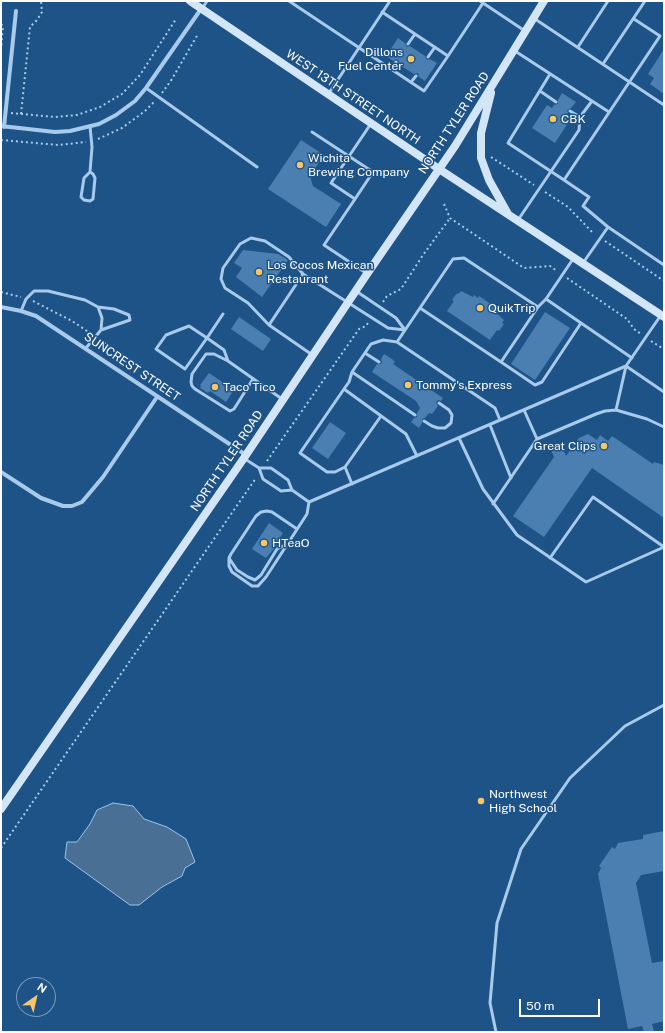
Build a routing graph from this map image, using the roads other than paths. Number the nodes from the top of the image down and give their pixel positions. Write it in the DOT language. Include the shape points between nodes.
graph roads {
  1 [pos="190,1"];
  2 [pos="207,1"];
  3 [pos="289,1"];
  4 [pos="390,1"];
  5 [pos="544,1"];
  6 [pos="608,1"];
  7 [pos="646,1"];
  8 [pos="481,2"];
  9 [pos="202,9"];
  10 [pos="16,11"];
  11 [pos="382,12"];
  12 [pos="533,18"];
  13 [pos="634,19"];
  14 [pos="525,31"];
  15 [pos="415,34"];
  16 [pos="408,44"];
  17 [pos="435,47"];
  18 [pos="578,47"];
  19 [pos="359,48"];
  20 [pos="513,50"];
  21 [pos="448,56"];
  22 [pos="428,57"];
  23 [pos="396,62"];
  24 [pos="603,64"];
  25 [pos="391,69"];
  26 [pos="550,74"];
  27 [pos="416,76"];
  28 [pos="411,82"];
  29 [pos="629,82"];
  30 [pos="493,85"];
  31 [pos="146,88"];
  32 [pos="540,91"];
  33 [pos="328,94"];
  34 [pos="592,101"];
  35 [pos="556,102"];
  36 [pos="664,105"];
  37 [pos="570,110"];
  38 [pos="609,112"];
  39 [pos="580,117"];
  40 [pos="371,123"];
  41 [pos="2,126"];
  42 [pos="90,126"];
  43 [pos="312,132"];
  44 [pos="349,156"];
  45 [pos="257,167"];
  46 [pos="439,169"];
  47 [pos="90,172"];
  48 [pos="552,172"];
  49 [pos="564,180"];
  50 [pos="355,199"];
  51 [pos="508,214"];
  52 [pos="518,220"];
  53 [pos="608,227"];
  54 [pos="574,258"];
  55 [pos="583,264"];
  56 [pos="664,265"];
  57 [pos="303,274"];
  58 [pos="367,274"];
  59 [pos="356,291"];
  60 [pos="546,299"];
  61 [pos="348,304"];
  62 [pos="1,307"];
  63 [pos="98,307"];
  64 [pos="538,307"];
  65 [pos="420,308"];
  66 [pos="20,311"];
  67 [pos="223,314"];
  68 [pos="662,316"];
  69 [pos="581,323"];
  70 [pos="269,325"];
  71 [pos="101,330"];
  72 [pos="405,330"];
  73 [pos="207,338"];
  74 [pos="397,342"];
  75 [pos="86,348"];
  76 [pos="365,353"];
  77 [pos="314,356"];
  78 [pos="632,358"];
  79 [pos="228,361"];
  80 [pos="379,362"];
  81 [pos="501,362"];
  82 [pos="626,366"];
  83 [pos="352,372"];
  84 [pos="253,379"];
  85 [pos="344,389"];
  86 [pos="664,392"];
  87 [pos="157,397"];
  88 [pos="284,400"];
  89 [pos="439,403"];
  90 [pos="524,410"];
  91 [pos="616,410"];
  92 [pos="415,415"];
  93 [pos="381,416"];
  94 [pos="500,420"];
  95 [pos="424,421"];
  96 [pos="490,425"];
  97 [pos="664,427"];
  98 [pos="459,438"];
  99 [pos="537,439"];
  100 [pos="245,456"];
  101 [pos="417,456"];
  102 [pos="345,468"];
  103 [pos="261,469"];
  104 [pos="1,472"];
  105 [pos="511,478"];
  106 [pos="352,484"];
  107 [pos="292,490"];
  108 [pos="309,502"];
  109 [pos="493,504"];
  110 [pos="297,529"];
  111 [pos="288,543"];
  112 [pos="664,547"];
  113 [pos="229,558"];
  114 [pos="550,558"];
  115 [pos="664,705"];
  116 [pos="1,810"];
  117 [pos="496,1032"];
  1 -- 9 [label="main road, WEST 13TH STREET NORTH"];
  2 -- 9 [label="lane"];
  3 -- 19 [label="lane"];
  4 -- 11 [label="lane"];
  5 -- 12 [label="main road, NORTH TYLER ROAD"];
  6 -- 18 [label="lane"];
  7 -- 13 [label="lane"];
  8 -- 14 [label="lane"];
  8 -- 21 [label="lane"];
  9 -- 31 [label="street"];
  9 -- 33 [label="main road, WEST 13TH STREET NORTH"];
  10 -- 41 [label="street"];
  11 -- 15 [label="lane"];
  11 -- 19 [label="lane"];
  12 -- 14 [label="main road, NORTH TYLER ROAD"];
  12 -- 18 [label="lane"];
  13 -- 24 [label="lane"];
  13 -- 29 [label="lane" via="660,36"];
  14 -- 20 [label="main road, NORTH TYLER ROAD"];
  15 -- 16 [label="lane"];
  15 -- 17 [label="lane"];
  17 -- 21 [label="lane"];
  17 -- 22 [label="lane"];
  18 -- 24 [label="lane"];
  19 -- 25 [label="lane"];
  19 -- 33 [label="lane"];
  20 -- 26 [label="lane"];
  20 -- 30 [label="main road, NORTH TYLER ROAD"];
  21 -- 28 [label="lane" via="424,91"];
  23 -- 25 [label="lane"];
  24 -- 29 [label="lane"];
  25 -- 28 [label="lane"];
  26 -- 32 [label="lane"];
  26 -- 34 [label="lane"];
  27 -- 28 [label="lane"];
  29 -- 36 [label="lane"];
  29 -- 38 [label="lane"];
  30 -- 46 [label="main road, NORTH TYLER ROAD"];
  30 -- 51 [label="main road" via="481,132 481,158"];
  31 -- 42 [label="street" via="121,112"];
  31 -- 45 [label="lane"];
  32 -- 35 [label="lane"];
  32 -- 48 [label="lane" via="508,143"];
  33 -- 40 [label="main road, WEST 13TH STREET NORTH"];
  34 -- 38 [label="lane"];
  34 -- 39 [label="lane"];
  37 -- 39 [label="lane"];
  38 -- 49 [label="lane"];
  39 -- 48 [label="lane" via="579,130"];
  40 -- 44 [label="lane"];
  40 -- 46 [label="main road, WEST 13TH STREET NORTH"];
  41 -- 42 [label="street" via="70,132"];
  42 -- 47 [label="lane"];
  43 -- 44 [label="lane"];
  44 -- 50 [label="lane" via="331,183"];
  44 -- 50 [label="lane" via="373,172"];
  46 -- 51 [label="main road, WEST 13TH STREET NORTH"];
  46 -- 58 [label="main road, NORTH TYLER ROAD"];
  47 -- 47 [label="lane" via="95,178 94,199 90,201 81,197 84,178"];
  48 -- 49 [label="lane"];
  48 -- 52 [label="lane"];
  49 -- 53 [label="lane" via="589,197 583,206"];
  50 -- 58 [label="lane" via="324,245"];
  51 -- 52 [label="main road, WEST 13TH STREET NORTH"];
  52 -- 54 [label="main road, WEST 13TH STREET NORTH"];
  53 -- 55 [label="lane"];
  53 -- 56 [label="lane"];
  54 -- 55 [label="main road, WEST 13TH STREET NORTH"];
  54 -- 60 [label="lane"];
  55 -- 68 [label="main road, WEST 13TH STREET NORTH"];
  57 -- 61 [label="lane"];
  57 -- 70 [label="lane"];
  57 -- 70 [label="lane" via="289,257 265,241 251,238 240,244 223,268 221,279 225,288 248,304"];
  58 -- 59 [label="main road, NORTH TYLER ROAD"];
  59 -- 61 [label="main road, NORTH TYLER ROAD"];
  59 -- 72 [label="lane" via="396,318"];
  60 -- 64 [label="lane"];
  60 -- 69 [label="lane"];
  61 -- 72 [label="lane" via="388,328"];
  61 -- 77 [label="main road, NORTH TYLER ROAD"];
  62 -- 66 [label="street, SUNCREST STREET"];
  63 -- 66 [label="lane" via="85,300 48,291 34,291"];
  63 -- 71 [label="lane" via="102,318"];
  63 -- 71 [label="lane" via="114,309 129,316 130,320"];
  64 -- 65 [label="lane" via="464,258 453,260"];
  64 -- 81 [label="lane"];
  65 -- 72 [label="lane"];
  65 -- 81 [label="lane"];
  66 -- 75 [label="street, SUNCREST STREET" via="36,316"];
  67 -- 73 [label="lane"];
  68 -- 78 [label="lane"];
  69 -- 78 [label="lane"];
  69 -- 81 [label="lane" via="542,382 535,385"];
  70 -- 77 [label="lane"];
  71 -- 75 [label="lane"];
  72 -- 74 [label="lane"];
  73 -- 73 [label="lane" via="189,326 166,335 156,350 185,370"];
  73 -- 79 [label="lane" via="224,350"];
  74 -- 76 [label="lane" via="383,340 372,344"];
  74 -- 94 [label="lane" via="495,408"];
  75 -- 87 [label="street, SUNCREST STREET"];
  76 -- 80 [label="lane"];
  76 -- 83 [label="lane"];
  77 -- 88 [label="main road, NORTH TYLER ROAD"];
  78 -- 82 [label="lane"];
  79 -- 84 [label="lane"];
  79 -- 84 [label="lane" via="214,354 206,354 192,374 192,386 230,411 234,409"];
  82 -- 86 [label="lane"];
  82 -- 90 [label="lane"];
  82 -- 91 [label="lane"];
  83 -- 85 [label="lane"];
  83 -- 92 [label="lane"];
  84 -- 88 [label="lane"];
  85 -- 93 [label="lane"];
  85 -- 102 [label="lane" via="300,452 327,472"];
  87 -- 100 [label="street, SUNCREST STREET"];
  87 -- 104 [label="street" via="103,477 82,502 63,506 41,498"];
  88 -- 100 [label="main road, NORTH TYLER ROAD"];
  89 -- 95 [label="lane" via="449,410 452,416 451,423 445,428 438,428"];
  90 -- 94 [label="lane"];
  90 -- 99 [label="lane"];
  91 -- 97 [label="lane" via="642,417"];
  91 -- 99 [label="lane" via="596,414"];
  93 -- 101 [label="lane" via="406,434"];
  93 -- 102 [label="lane"];
  94 -- 96 [label="lane"];
  96 -- 98 [label="lane"];
  96 -- 105 [label="lane"];
  98 -- 101 [label="lane"];
  98 -- 109 [label="lane" via="482,488"];
  99 -- 105 [label="lane"];
  100 -- 103 [label="lane"];
  100 -- 116 [label="main road, NORTH TYLER ROAD"];
  101 -- 106 [label="lane"];
  102 -- 106 [label="lane"];
  103 -- 107 [label="lane" via="271,468 288,480"];
  103 -- 107 [label="lane" via="263,479 281,491"];
  105 -- 109 [label="lane"];
  106 -- 108 [label="lane"];
  107 -- 108 [label="lane"];
  108 -- 110 [label="lane" via="307,514"];
  109 -- 114 [label="lane" via="517,535"];
  110 -- 111 [label="lane"];
  110 -- 113 [label="lane" via="272,512 261,512"];
  111 -- 113 [label="lane" via="277,549 255,580 237,570"];
  111 -- 113 [label="lane" via="258,586 252,586 232,572"];
  112 -- 114 [label="lane" via="586,582"];
  112 -- 114 [label="lane" via="593,497"];
  115 -- 117 [label="lane" via="625,726 570,778 521,849 496,923 490,1003"];
}
